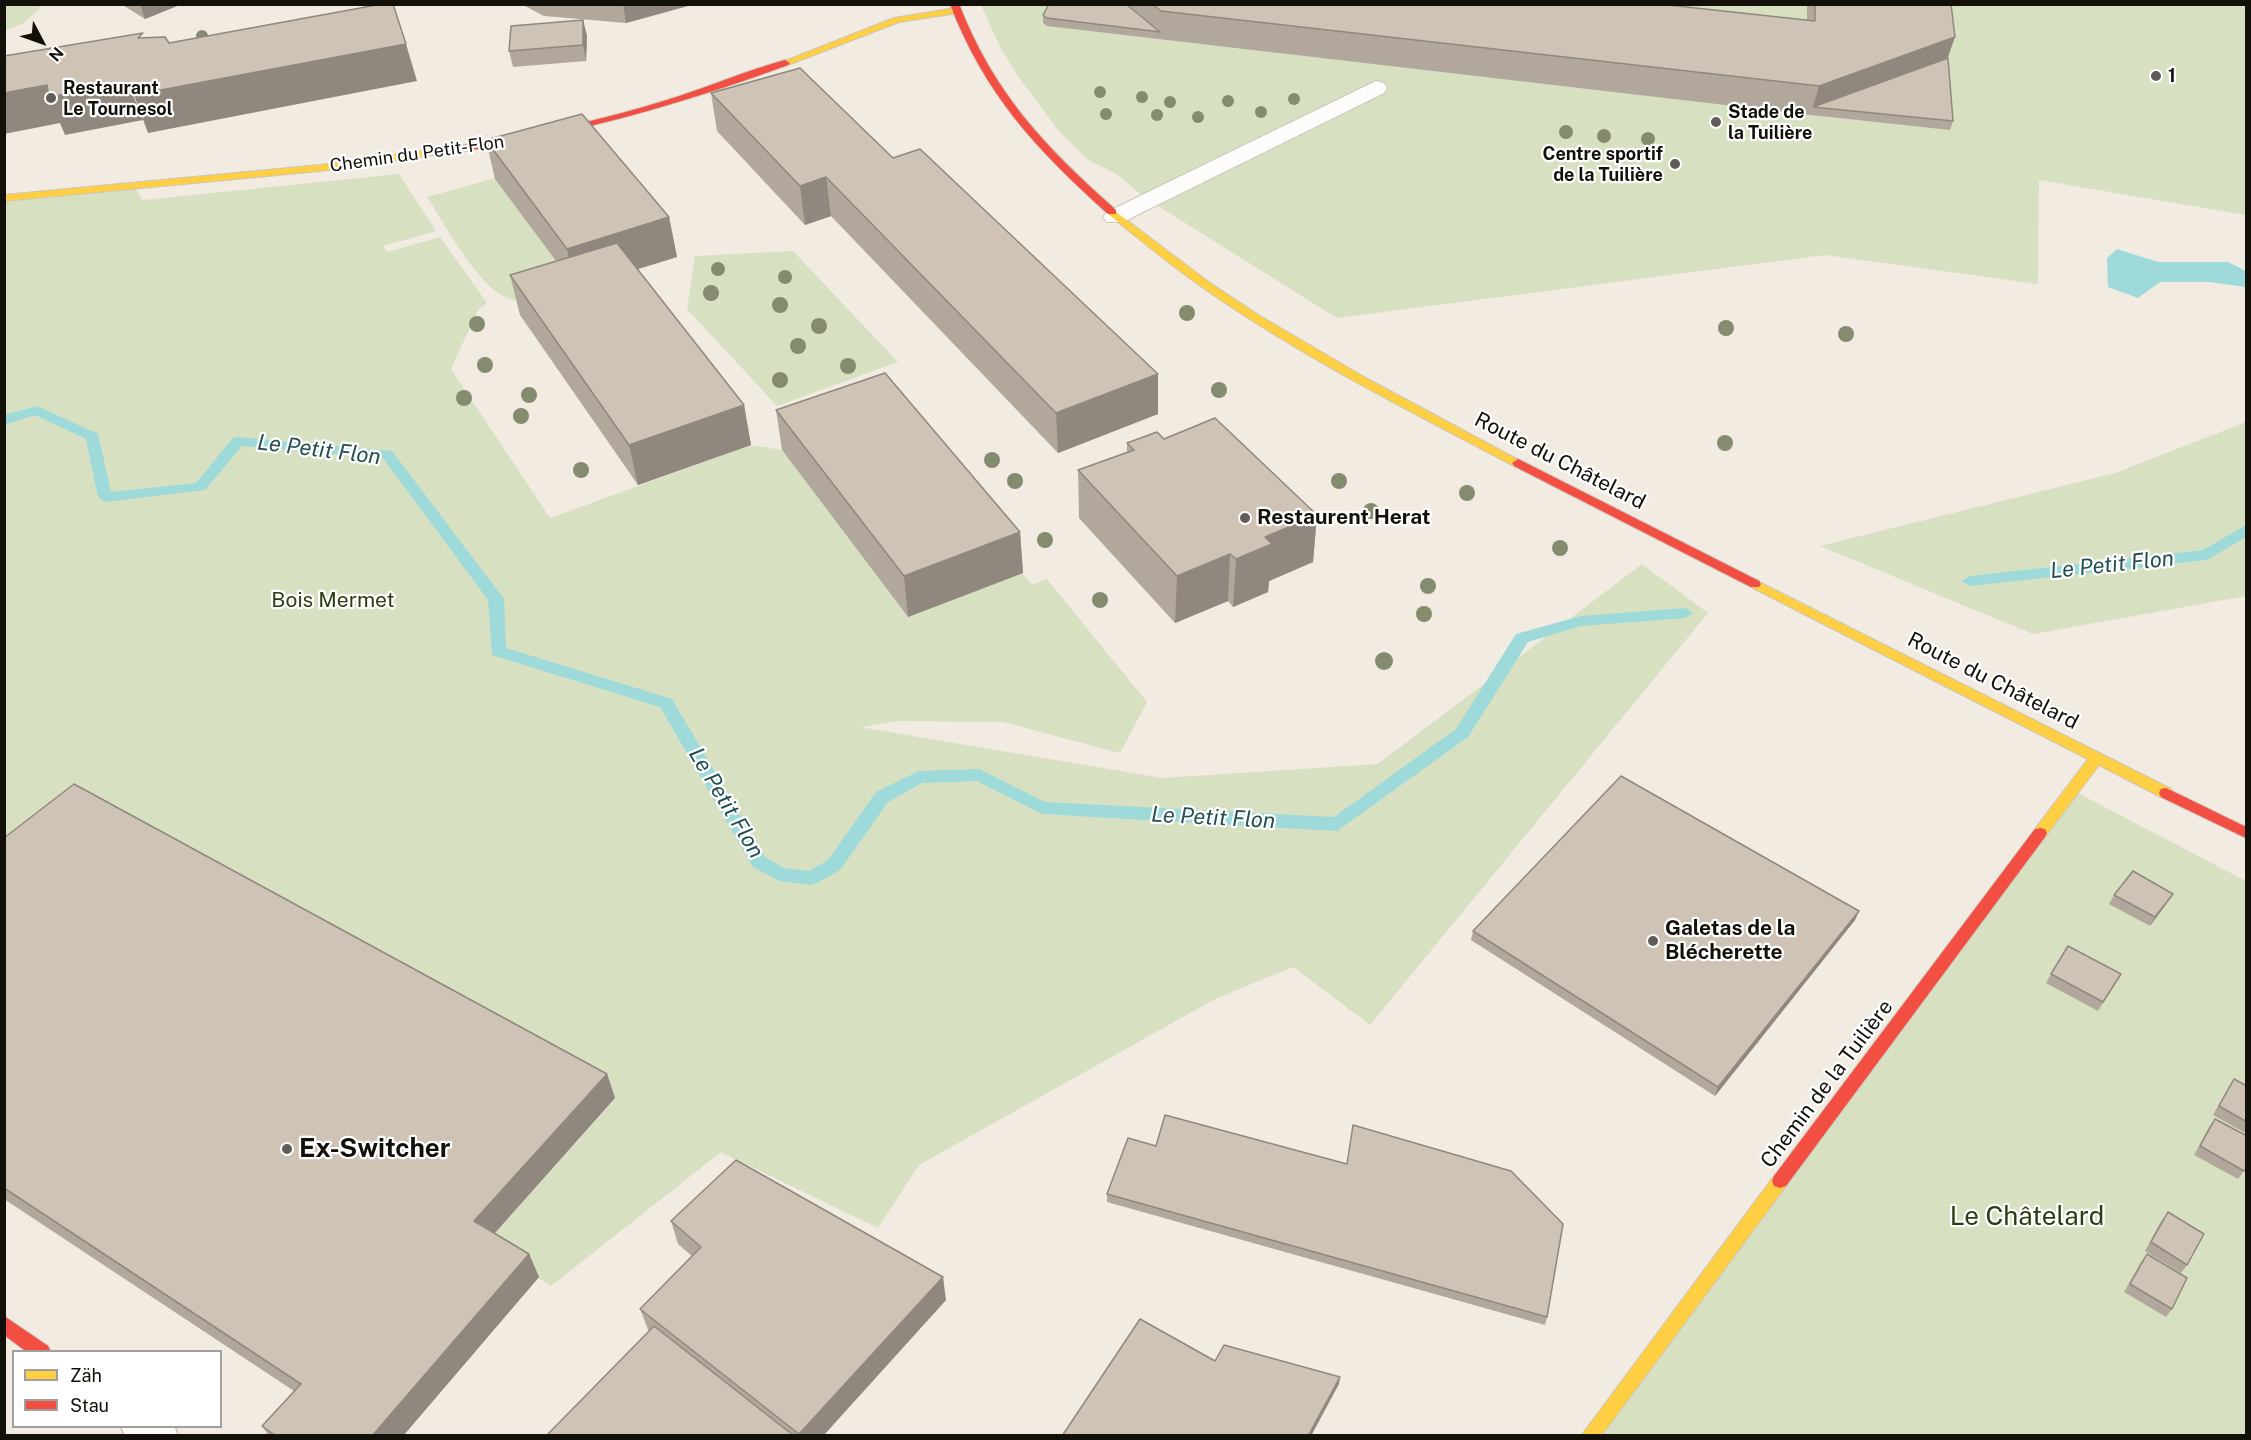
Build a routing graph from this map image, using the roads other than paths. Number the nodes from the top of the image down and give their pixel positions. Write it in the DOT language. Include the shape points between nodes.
graph roads {
  1 [pos="954,8"];
  2 [pos="1376,88"];
  3 [pos="4,198"];
  4 [pos="1115,217"];
  5 [pos="2097,758"];
  6 [pos="2247,833"];
  7 [pos="4,1324"];
  8 [pos="39,1350"];
  9 [pos="1590,1436"];
  1 -- 3 [label="street, Chemin du Petit-Flon" via="897,20 671,102 504,143 320,168"];
  1 -- 4 [label="street, Route du Châtelard" via="997,95 1038,145"];
  2 -- 4 [label="lane"];
  4 -- 5 [label="street, Route du Châtelard" via="1165,257 1268,325 1416,410"];
  5 -- 6 [label="street, Route du Châtelard"];
  5 -- 9 [label="street, Chemin de la Tuilière"];
  7 -- 8 [label="street"];
}
